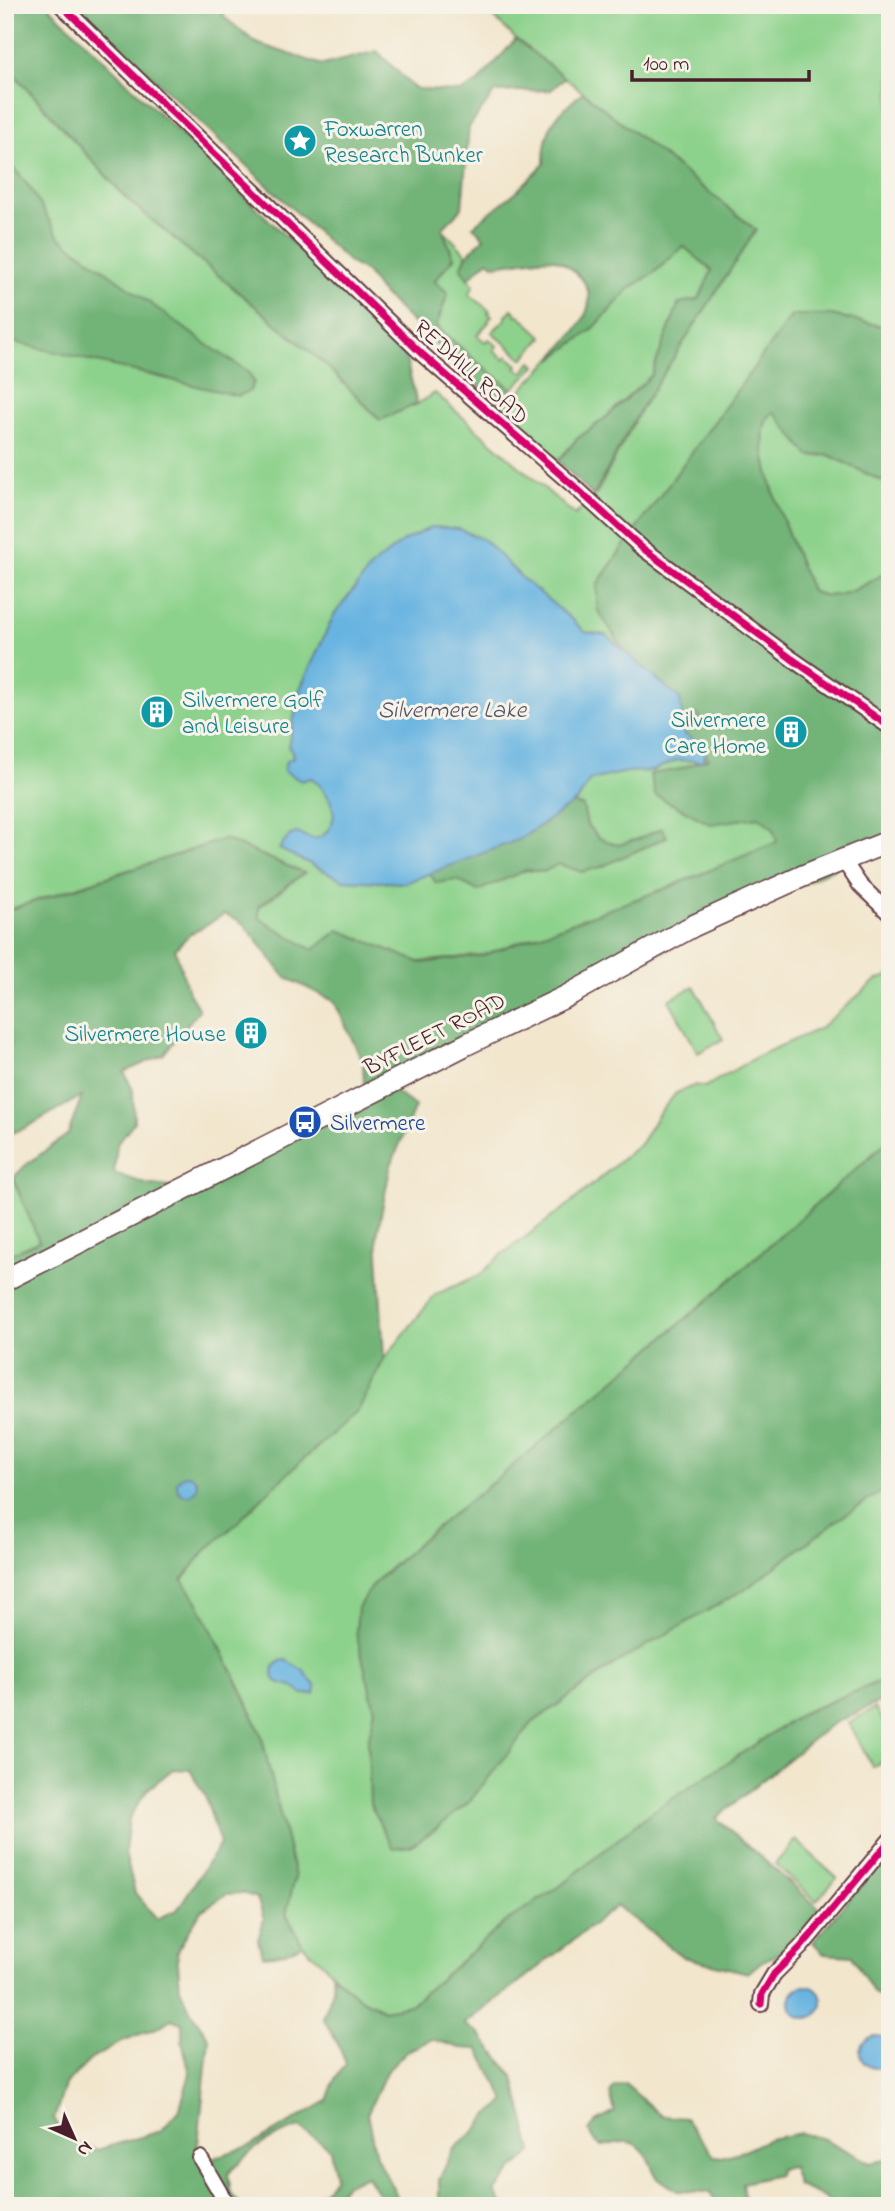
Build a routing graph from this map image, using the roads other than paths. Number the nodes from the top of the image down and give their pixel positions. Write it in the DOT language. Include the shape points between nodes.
graph roads {
  1 [pos="61,5"];
  2 [pos="890,727"];
  3 [pos="890,841"];
  4 [pos="843,860"];
  5 [pos="890,914"];
  6 [pos="5,1280"];
  7 [pos="890,1840"];
  8 [pos="761,2004"];
  9 [pos="200,2158"];
  10 [pos="228,2206"];
  1 -- 2 [label="street, REDHILL ROAD" via="423,355 641,547"];
  3 -- 4 [label="main road, BYFLEET ROAD"];
  4 -- 5 [label="street" via="860,885"];
  4 -- 6 [label="main road, BYFLEET ROAD" via="694,926 567,996"];
  7 -- 8 [label="street" via="774,1974"];
  9 -- 10 [label="street"];
}
